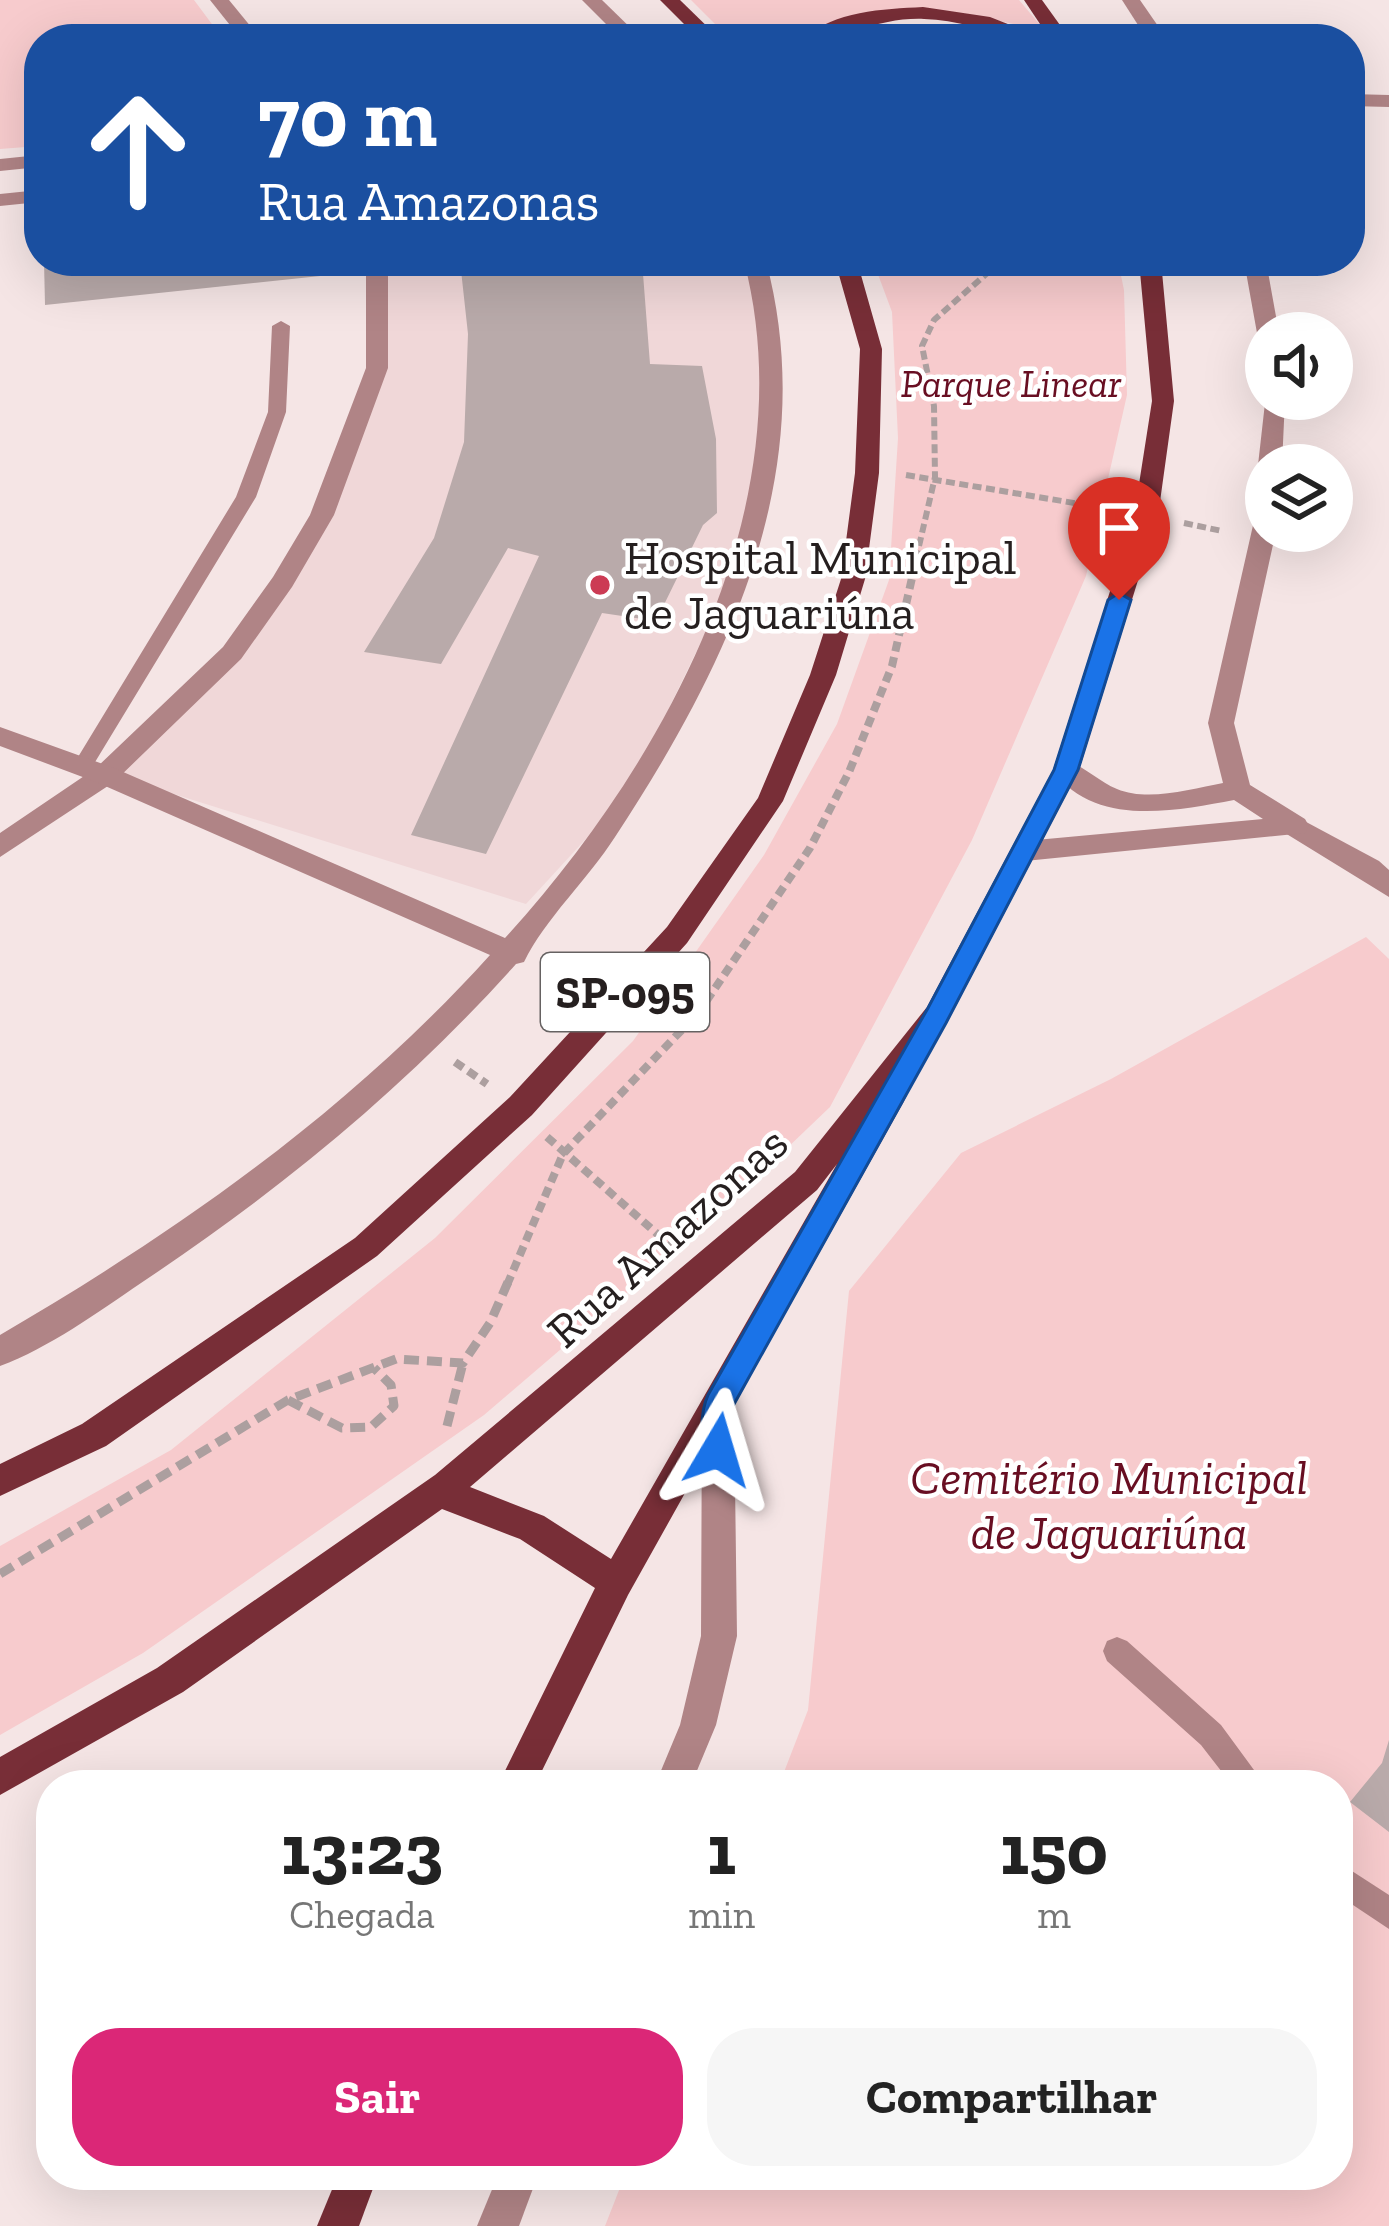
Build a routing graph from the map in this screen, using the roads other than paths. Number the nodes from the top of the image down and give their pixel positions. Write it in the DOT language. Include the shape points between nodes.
graph roads {
  1 [pos="219,0"];
  2 [pos="591,0"];
  3 [pos="670,0"];
  4 [pos="239,24"];
  5 [pos="616,24"];
  6 [pos="695,24"];
  7 [pos="844,24"];
  8 [pos="989,24"];
  9 [pos="377,276"];
  10 [pos="757,276"];
  11 [pos="850,276"];
  12 [pos="1151,276"];
  13 [pos="1258,276"];
  14 [pos="1264,312"];
  15 [pos="281,326"];
  16 [pos="1260,552"];
  17 [pos="0,736"];
  18 [pos="1066,770"];
  19 [pos="93,771"];
  20 [pos="1238,790"];
  21 [pos="1295,826"];
  22 [pos="0,847"];
  23 [pos="1025,851"];
  24 [pos="1382,872"];
  25 [pos="514,954"];
  26 [pos="937,1016"];
  27 [pos="0,1352"];
  28 [pos="718,1404"];
  29 [pos="0,1481"];
  30 [pos="437,1492"];
  31 [pos="616,1583"];
  32 [pos="1117,1651"];
  33 [pos="523,1770"];
  34 [pos="679,1770"];
  35 [pos="1238,1770"];
  36 [pos="0,1777"];
  37 [pos="1353,1888"];
  38 [pos="1389,1914"];
  39 [pos="352,2190"];
  40 [pos="512,2190"];
  41 [pos="338,2226"];
  42 [pos="498,2226"];
  1 -- 4 [label="street"];
  2 -- 5 [label="street"];
  3 -- 6 [label="main road"];
  7 -- 8 [label="main road" via="910,10"];
  9 -- 19 [label="street" via="377,368 322,515 232,653"];
  10 -- 25 [label="street" via="775,380 747,556 699,676 632,795"];
  11 -- 29 [label="main road, SP-095" via="871,349 854,579 770,801 677,935 521,1106 366,1247 94,1435"];
  12 -- 18 [label="main road, Rua Amazonas" via="1163,401 1146,516"];
  13 -- 14 [label="street"];
  15 -- 19 [label="lane" via="277,412 246,497"];
  16 -- 20 [label="street" via="1221,723"];
  17 -- 19 [label="street"];
  18 -- 20 [label="street" via="1114,800 1168,803"];
  18 -- 23 [label="main road, Rua Amazonas"];
  19 -- 22 [label="street"];
  19 -- 25 [label="street"];
  20 -- 21 [label="street"];
  21 -- 23 [label="street"];
  21 -- 24 [label="street"];
  23 -- 26 [label="main road, Rua Amazonas"];
  25 -- 27 [label="street" via="258,1187"];
  26 -- 28 [label="main road"];
  26 -- 30 [label="main road, Rua Amazonas" via="806,1181"];
  28 -- 31 [label="main road"];
  28 -- 34 [label="street" via="718,1636"];
  30 -- 31 [label="main road" via="515,1515"];
  30 -- 36 [label="main road, Rua Amazonas" via="170,1680"];
  31 -- 33 [label="main road"];
  32 -- 35 [label="lane"];
  37 -- 38 [label="lane"];
  39 -- 41 [label="main road"];
  40 -- 42 [label="street"];
}
